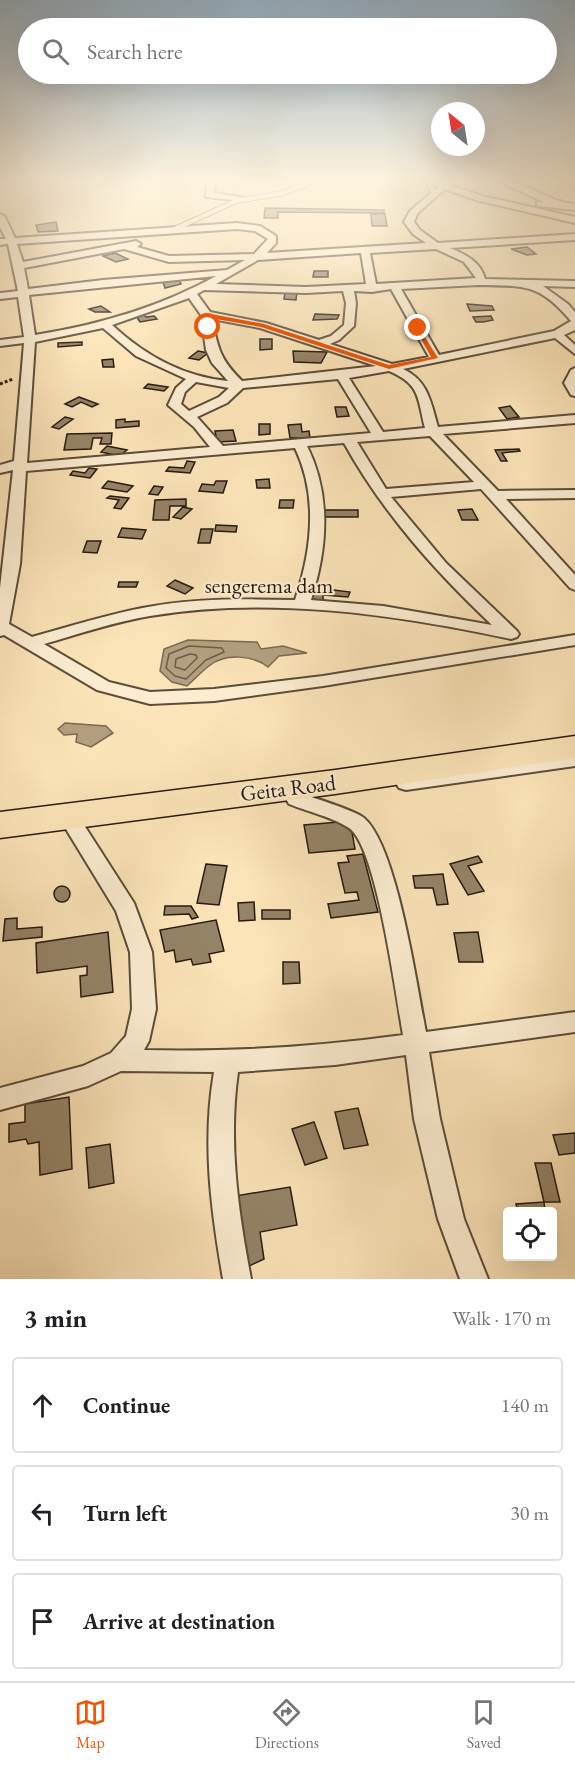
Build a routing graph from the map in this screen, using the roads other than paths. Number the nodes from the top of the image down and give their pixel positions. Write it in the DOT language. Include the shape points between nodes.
graph roads {
  1 [pos="24,240"];
  2 [pos="147,240"];
  3 [pos="272,240"];
  4 [pos="424,240"];
  5 [pos="511,240"];
  6 [pos="537,240"];
  7 [pos="6,241"];
  8 [pos="504,242"];
  9 [pos="492,243"];
  10 [pos="432,245"];
  11 [pos="127,247"];
  12 [pos="364,250"];
  13 [pos="255,257"];
  14 [pos="170,259"];
  15 [pos="470,261"];
  16 [pos="19,266"];
  17 [pos="232,272"];
  18 [pos="137,280"];
  19 [pos="478,282"];
  20 [pos="534,285"];
  21 [pos="575,286"];
  22 [pos="203,287"];
  23 [pos="396,288"];
  24 [pos="348,289"];
  25 [pos="372,289"];
  26 [pos="23,293"];
  27 [pos="191,293"];
  28 [pos="0,296"];
  29 [pos="206,315"];
  30 [pos="575,321"];
  31 [pos="105,324"];
  32 [pos="557,334"];
  33 [pos="30,340"];
  34 [pos="0,343"];
  35 [pos="317,345"];
  36 [pos="575,351"];
  37 [pos="435,358"];
  38 [pos="389,367"];
  39 [pos="575,372"];
  40 [pos="342,376"];
  41 [pos="194,378"];
  42 [pos="239,385"];
  43 [pos="575,392"];
  44 [pos="189,416"];
  45 [pos="575,419"];
  46 [pos="432,430"];
  47 [pos="379,436"];
  48 [pos="348,440"];
  49 [pos="300,445"];
  50 [pos="216,447"];
  51 [pos="19,466"];
  52 [pos="0,470"];
  53 [pos="490,490"];
  54 [pos="381,494"];
  55 [pos="575,494"];
  56 [pos="575,585"];
  57 [pos="301,606"];
  58 [pos="1,628"];
  59 [pos="511,634"];
  60 [pos="575,640"];
  61 [pos="28,644"];
  62 [pos="524,647"];
  63 [pos="573,753"];
  64 [pos="296,799"];
  65 [pos="72,821"];
  66 [pos="0,825"];
  67 [pos="575,1022"];
  68 [pos="416,1042"];
  69 [pos="119,1060"];
  70 [pos="228,1062"];
  71 [pos="0,1099"];
  72 [pos="237,1279"];
  73 [pos="474,1279"];
  1 -- 7 [label="street"];
  2 -- 11 [label="street"];
  3 -- 13 [label="street"];
  4 -- 10 [label="street"];
  5 -- 8 [label="street"];
  6 -- 8 [label="street"];
  7 -- 16 [label="street"];
  8 -- 9 [label="street"];
  9 -- 10 [label="street"];
  9 -- 15 [label="street"];
  10 -- 12 [label="street"];
  10 -- 15 [label="street"];
  11 -- 14 [label="street"];
  11 -- 16 [label="street"];
  12 -- 13 [label="street"];
  12 -- 25 [label="street"];
  13 -- 14 [label="street"];
  13 -- 17 [label="street"];
  14 -- 18 [label="street"];
  15 -- 19 [label="street" via="479,271"];
  16 -- 26 [label="street"];
  17 -- 18 [label="street"];
  17 -- 22 [label="street"];
  18 -- 26 [label="street"];
  19 -- 20 [label="street"];
  19 -- 23 [label="street"];
  20 -- 21 [label="street"];
  20 -- 30 [label="street" via="564,306"];
  22 -- 24 [label="street" via="265,291"];
  22 -- 27 [label="street"];
  23 -- 25 [label="street"];
  23 -- 37 [label="street"];
  24 -- 25 [label="street"];
  24 -- 35 [label="street" via="349,326 335,338"];
  26 -- 28 [label="street"];
  26 -- 33 [label="street"];
  27 -- 29 [label="street"];
  27 -- 31 [label="street"];
  29 -- 35 [label="street" via="262,325"];
  29 -- 42 [label="street" via="218,363"];
  30 -- 32 [label="street" via="571,328"];
  31 -- 33 [label="street"];
  31 -- 41 [label="street" via="141,354"];
  32 -- 36 [label="street"];
  32 -- 37 [label="street"];
  33 -- 34 [label="street"];
  33 -- 51 [label="street"];
  35 -- 38 [label="street"];
  37 -- 38 [label="street"];
  38 -- 40 [label="street"];
  38 -- 46 [label="street" via="417,382"];
  39 -- 43 [label="street" via="570,383"];
  40 -- 42 [label="street"];
  40 -- 47 [label="street"];
  41 -- 42 [label="street"];
  41 -- 44 [label="street" via="174,400 174,405"];
  42 -- 44 [label="street" via="223,400"];
  44 -- 50 [label="street"];
  45 -- 46 [label="street"];
  46 -- 47 [label="street"];
  46 -- 53 [label="street"];
  47 -- 48 [label="street"];
  48 -- 49 [label="street"];
  48 -- 54 [label="street"];
  49 -- 50 [label="street"];
  49 -- 57 [label="street" via="310,470 317,530 317,548"];
  50 -- 51 [label="street" via="199,453"];
  51 -- 52 [label="street"];
  51 -- 58 [label="street" via="12,564"];
  53 -- 54 [label="street"];
  53 -- 55 [label="street"];
  53 -- 56 [label="street"];
  54 -- 59 [label="street" via="432,558"];
  57 -- 59 [label="street, sengerema dam" via="388,613"];
  57 -- 61 [label="street, sengerema dam" via="164,609"];
  58 -- 61 [label="street"];
  59 -- 62 [label="street"];
  60 -- 62 [label="street"];
  61 -- 62 [label="street" via="103,686 150,698 214,695 323,681"];
  63 -- 64 [label="street"];
  63 -- 65 [label="highway, Geita Road" via="336,782"];
  64 -- 65 [label="street"];
  64 -- 68 [label="street" via="357,823 374,848 393,919"];
  65 -- 66 [label="highway, Geita Road"];
  65 -- 69 [label="street" via="126,909 141,952 144,1009 137,1041"];
  67 -- 68 [label="street"];
  68 -- 70 [label="street" via="334,1055"];
  68 -- 73 [label="street" via="427,1119 451,1219"];
  69 -- 70 [label="street"];
  69 -- 71 [label="street" via="88,1075"];
  70 -- 72 [label="street" via="219,1147"];
}
